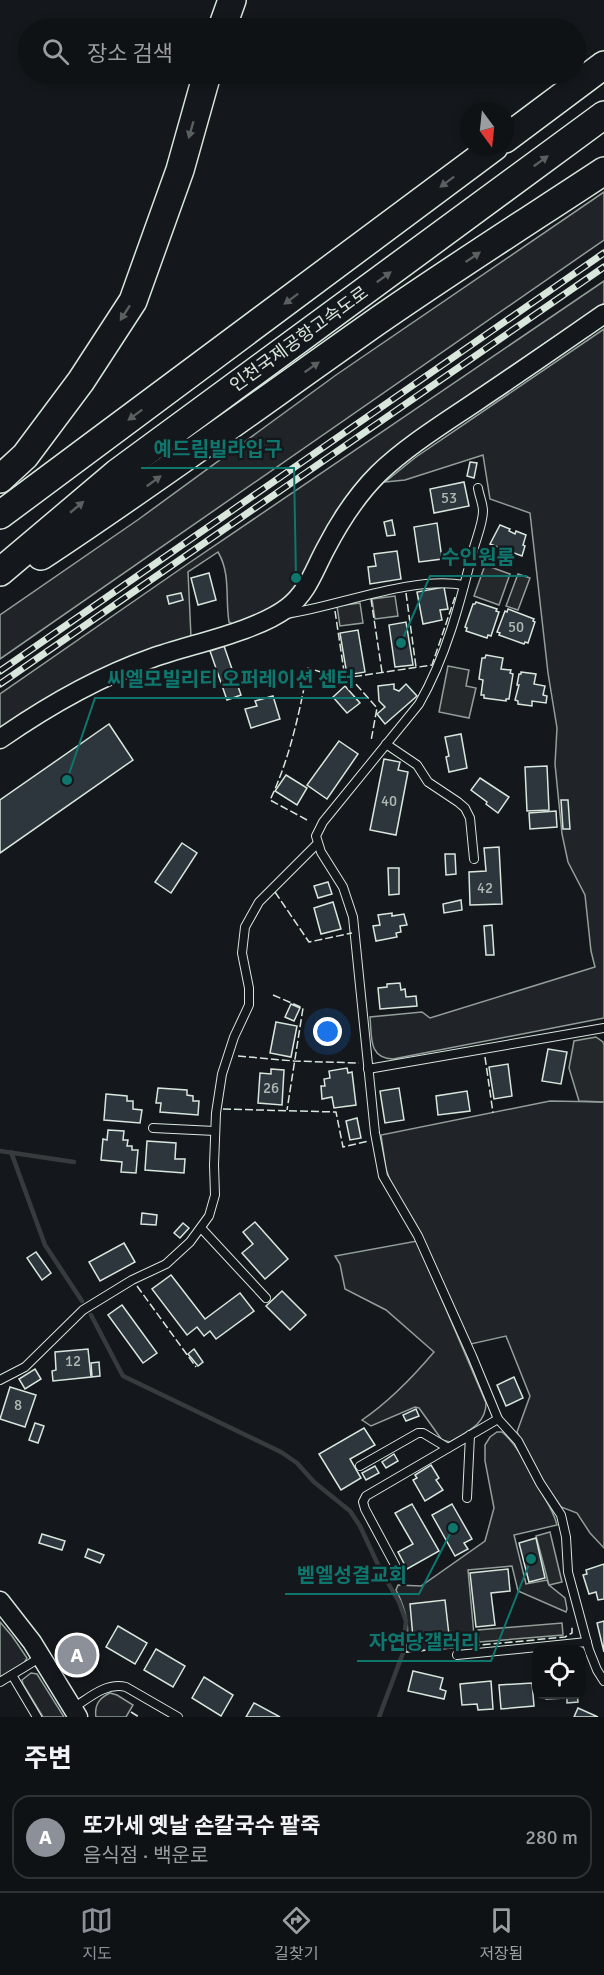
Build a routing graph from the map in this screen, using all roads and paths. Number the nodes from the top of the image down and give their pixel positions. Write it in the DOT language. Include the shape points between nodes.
graph roads {
  1 [pos="232,0"];
  2 [pos="226,18"];
  3 [pos="604,65"];
  4 [pos="586,78"];
  5 [pos="204,84"];
  6 [pos="579,84"];
  7 [pos="604,115"];
  8 [pos="514,132"];
  9 [pos="482,156"];
  10 [pos="604,171"];
  11 [pos="604,314"];
  12 [pos="0,479"];
  13 [pos="477,488"];
  14 [pos="0,515"];
  15 [pos="0,572"];
  16 [pos="0,583"];
  17 [pos="464,585"];
  18 [pos="277,615"];
  19 [pos="0,739"];
  20 [pos="386,744"];
  21 [pos="317,844"];
  22 [pos="474,858"];
  23 [pos="604,1028"];
  24 [pos="368,1069"];
  25 [pos="153,1128"];
  26 [pos="215,1131"];
  27 [pos="201,1229"];
  28 [pos="266,1298"];
  29 [pos="0,1380"];
  30 [pos="498,1419"];
  31 [pos="470,1435"];
  32 [pos="448,1448"];
  33 [pos="360,1466"];
  34 [pos="467,1498"];
  35 [pos="395,1565"];
  36 [pos="0,1601"];
  37 [pos="587,1642"];
  38 [pos="457,1655"];
  39 [pos="42,1656"];
  40 [pos="12,1675"];
  41 [pos="0,1682"];
  42 [pos="604,1682"];
  43 [pos="76,1712"];
  44 [pos="37,1717"];
  45 [pos="178,1717"];
  1 -- 2 [label="highway"];
  3 -- 4 [label="highway"];
  5 -- 12 [label="highway, one-way" via="180,170 133,301 74,391 25,456"];
  6 -- 8 [label="highway"];
  15 -- 7 [label="highway, 인천국제공항고속도로, one-way" via="117,473"];
  9 -- 14 [label="highway, 인천국제공항고속도로, one-way"];
  16 -- 10 [label="highway, one-way" via="130,498 379,320"];
  11 -- 18 [label="street" via="440,426 378,474 341,522 303,594"];
  13 -- 17 [label="lane" via="483,510"];
  17 -- 18 [label="lane" via="444,582 411,587"];
  17 -- 20 [label="lane" via="426,692"];
  18 -- 19 [label="street" via="108,675"];
  20 -- 21 [label="lane" via="323,822 316,836"];
  20 -- 22 [label="lane" via="417,765 428,783 465,808 470,818"];
  21 -- 24 [label="lane" via="343,887 353,917"];
  21 -- 26 [label="lane" via="259,902 245,927 242,953 249,1005 226,1056"];
  23 -- 24 [label="lane"];
  24 -- 30 [label="lane" via="383,1176 418,1236"];
  25 -- 26 [label="lane"];
  26 -- 27 [label="lane" via="214,1205"];
  27 -- 28 [label="lane"];
  27 -- 29 [label="lane" via="166,1264 91,1305 25,1367"];
  30 -- 31 [label="lane"];
  30 -- 37 [label="lane" via="518,1441 561,1515 568,1572"];
  31 -- 32 [label="lane"];
  31 -- 34 [label="lane"];
  32 -- 33 [label="lane" via="418,1433"];
  32 -- 35 [label="lane" via="366,1496 363,1502"];
  36 -- 39 [label="street"];
  37 -- 38 [label="lane"];
  37 -- 42 [label="lane"];
  39 -- 40 [label="lane"];
  39 -- 43 [label="street"];
  40 -- 41 [label="lane"];
  40 -- 44 [label="lane"];
  43 -- 45 [label="lane" via="110,1686 118,1685"];
}
